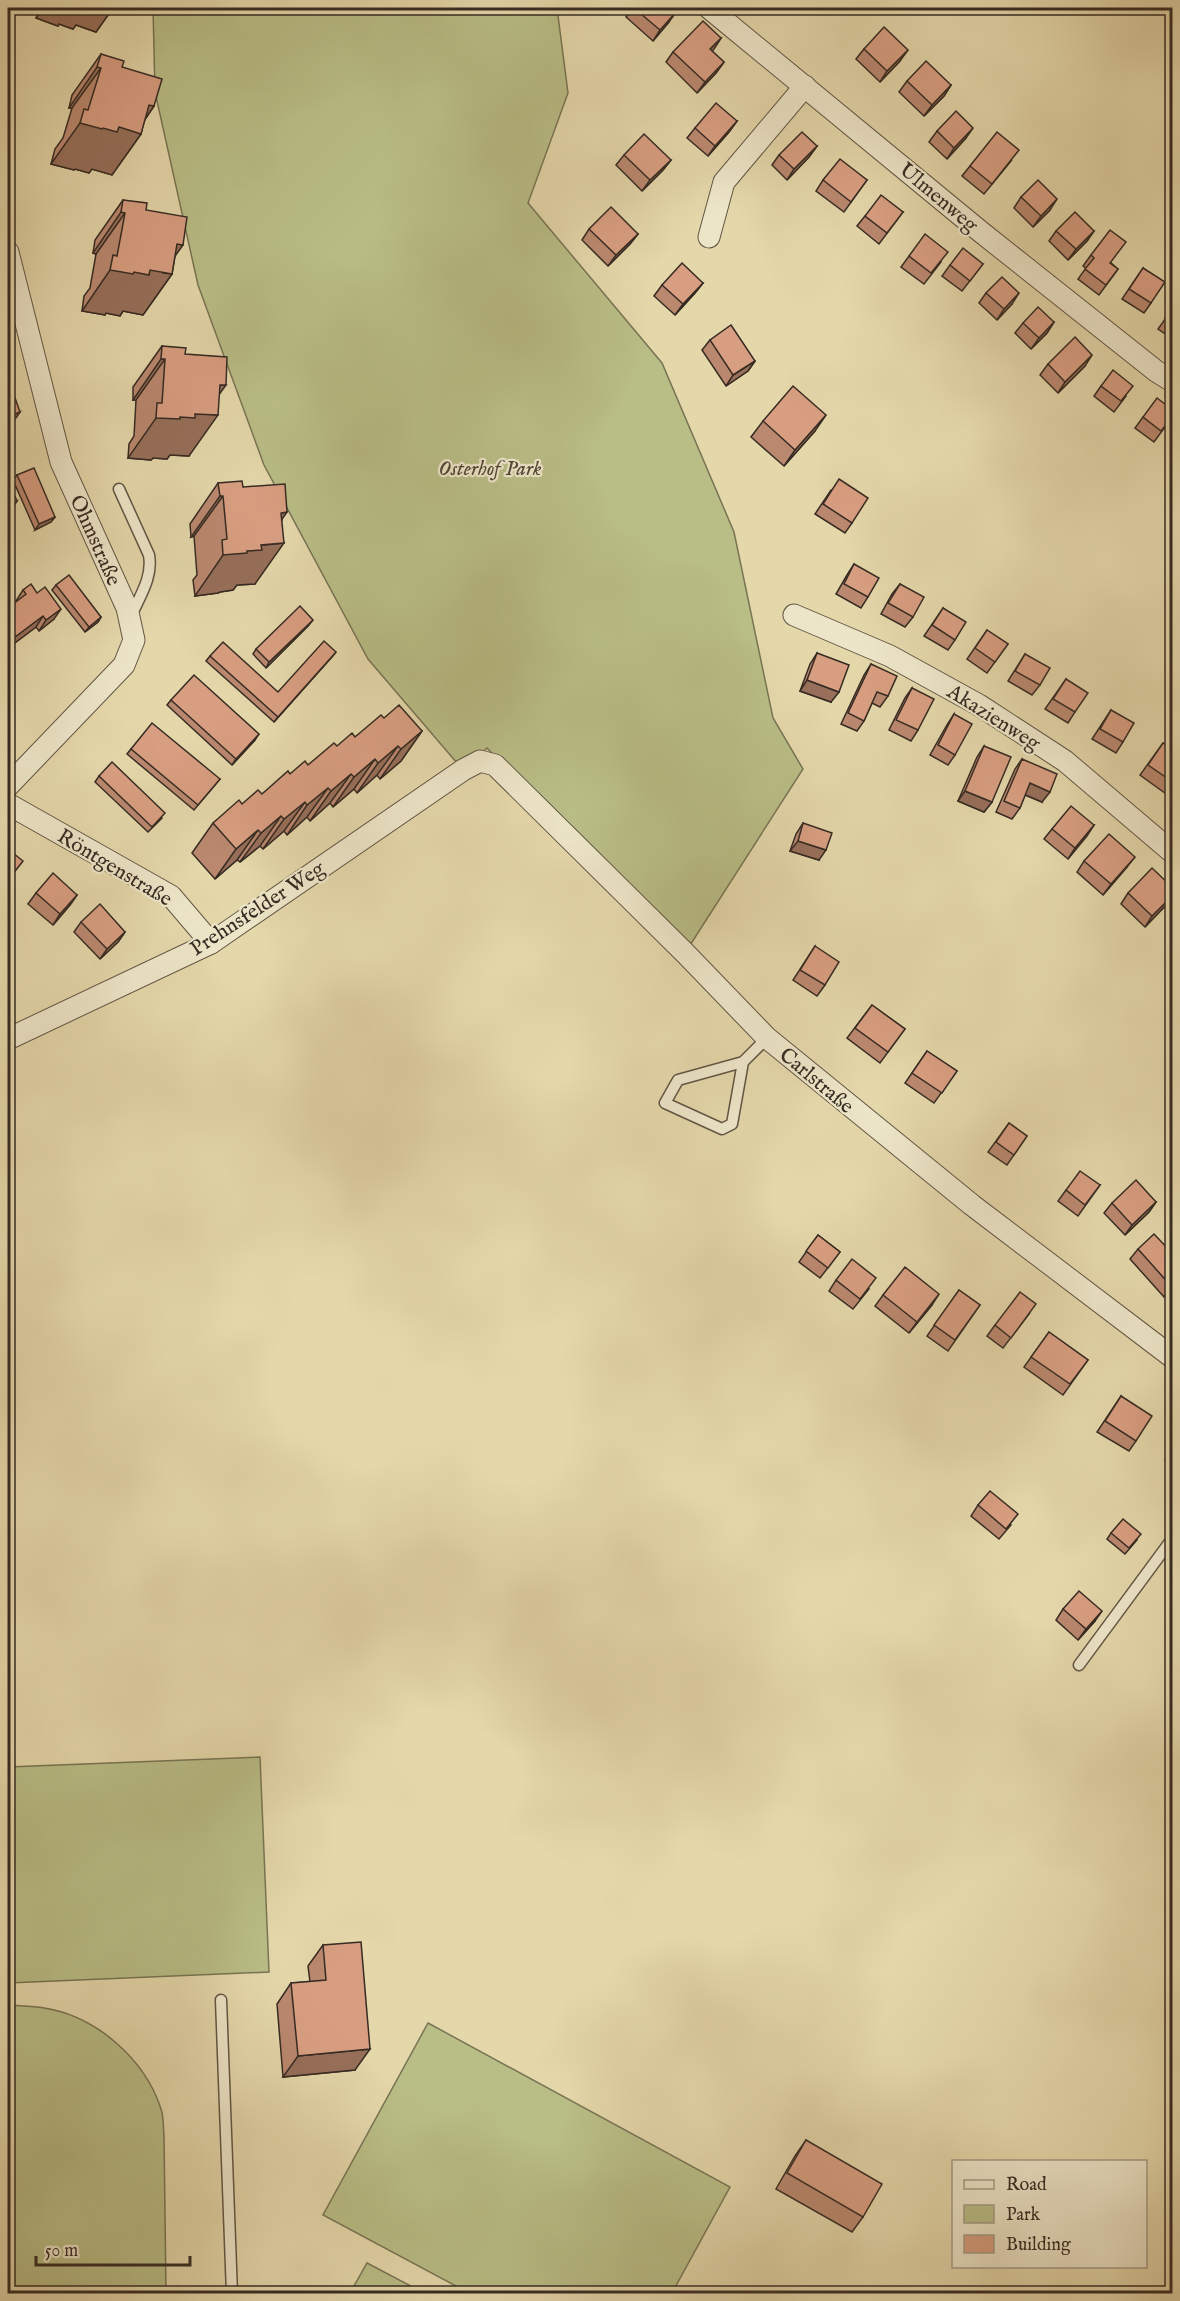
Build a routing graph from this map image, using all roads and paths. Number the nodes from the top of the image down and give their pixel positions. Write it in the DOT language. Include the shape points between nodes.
graph roads {
  1 [pos="709,8"];
  2 [pos="805,86"];
  3 [pos="709,237"];
  4 [pos="8,252"];
  5 [pos="1173,381"];
  6 [pos="119,489"];
  7 [pos="794,615"];
  8 [pos="130,620"];
  9 [pos="495,765"];
  10 [pos="8,786"];
  11 [pos="8,804"];
  12 [pos="1173,852"];
  13 [pos="211,943"];
  14 [pos="767,1038"];
  15 [pos="8,1039"];
  16 [pos="743,1062"];
  17 [pos="1173,1357"];
  18 [pos="1173,1539"];
  19 [pos="1079,1665"];
  20 [pos="221,2000"];
  21 [pos="232,2294"];
  1 -- 2 [label="street, Ulmenweg"];
  2 -- 3 [label="street" via="724,182"];
  2 -- 5 [label="street, Ulmenweg" via="981,232"];
  4 -- 8 [label="street, Ohmstraße" via="61,462"];
  6 -- 8 [label="lane" via="151,566"];
  7 -- 12 [label="street, Akazienweg" via="890,656 979,705 1065,761"];
  8 -- 10 [label="street, Ohmstraße" via="134,640 124,665"];
  9 -- 13 [label="street, Prehnsfelder Weg" via="480,761 463,770"];
  9 -- 14 [label="street, Carlstraße" via="686,952"];
  11 -- 13 [label="street, Röntgenstraße" via="171,897"];
  13 -- 15 [label="street, Prehnsfelder Weg"];
  14 -- 16 [label="lane"];
  14 -- 17 [label="street, Carlstraße" via="972,1205"];
  16 -- 16 [label="lane" via="678,1080 665,1102 722,1129 732,1124"];
  18 -- 19 [label="lane"];
  20 -- 21 [label="lane"];
}
